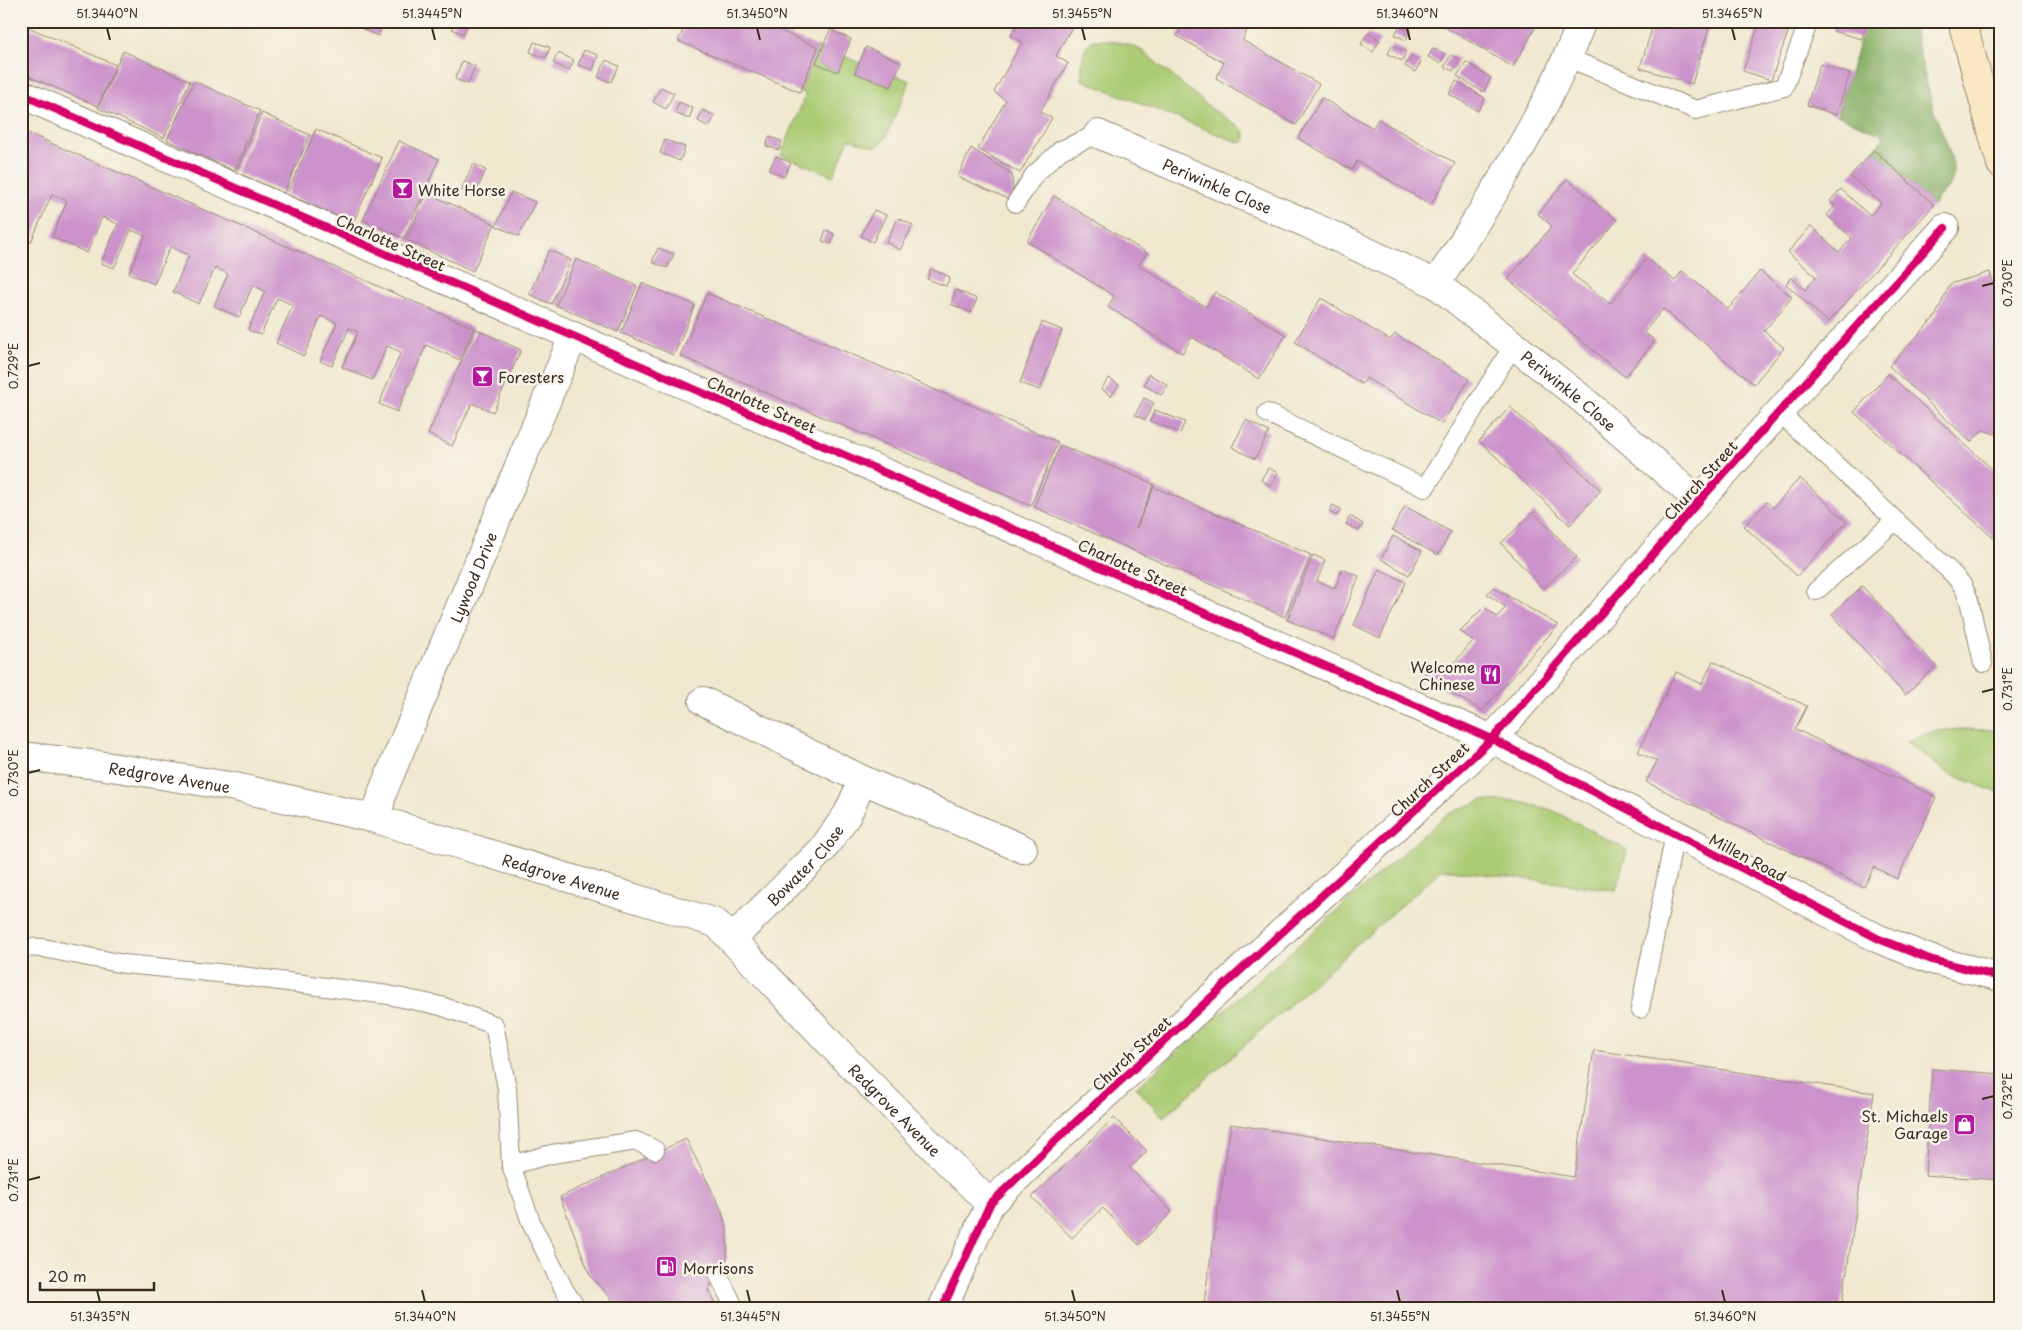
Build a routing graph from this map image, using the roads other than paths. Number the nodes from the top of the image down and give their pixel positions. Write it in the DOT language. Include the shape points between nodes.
graph roads {
  1 [pos="1582,21"];
  2 [pos="1809,21"];
  3 [pos="1962,21"];
  4 [pos="1568,58"];
  5 [pos="21,94"];
  6 [pos="1098,134"];
  7 [pos="2001,164"];
  8 [pos="1016,203"];
  9 [pos="1945,228"];
  10 [pos="1436,284"];
  11 [pos="573,336"];
  12 [pos="1513,346"];
  13 [pos="1267,412"];
  14 [pos="1779,412"];
  15 [pos="1699,501"];
  16 [pos="1895,521"];
  17 [pos="1816,591"];
  18 [pos="1984,662"];
  19 [pos="703,702"];
  20 [pos="1492,739"];
  21 [pos="21,756"];
  22 [pos="863,780"];
  23 [pos="376,819"];
  24 [pos="1674,834"];
  25 [pos="1023,849"];
  26 [pos="732,939"];
  27 [pos="21,946"];
  28 [pos="2001,977"];
  29 [pos="1640,1009"];
  30 [pos="654,1150"];
  31 [pos="511,1165"];
  32 [pos="990,1204"];
  33 [pos="719,1276"];
  34 [pos="565,1291"];
  35 [pos="570,1309"];
  36 [pos="576,1309"];
  37 [pos="735,1309"];
  38 [pos="942,1309"];
  1 -- 4 [label="street"];
  2 -- 4 [label="lane" via="1784,87 1696,110"];
  3 -- 7 [label="main road"];
  4 -- 10 [label="street" via="1502,181"];
  5 -- 11 [label="street, Charlotte Street"];
  6 -- 8 [label="lane, Periwinkle Close" via="1061,150 1034,175"];
  6 -- 10 [label="street, Periwinkle Close" via="1306,223"];
  9 -- 14 [label="street, Church Street"];
  10 -- 12 [label="street, Periwinkle Close"];
  11 -- 20 [label="street, Charlotte Street"];
  11 -- 23 [label="street, Lywood Drive" via="383,791"];
  12 -- 13 [label="lane" via="1425,488"];
  12 -- 15 [label="street, Periwinkle Close" via="1582,399"];
  14 -- 15 [label="street, Church Street"];
  14 -- 16 [label="lane"];
  15 -- 20 [label="street, Church Street"];
  16 -- 17 [label="lane"];
  16 -- 18 [label="lane" via="1963,586"];
  19 -- 22 [label="street"];
  20 -- 24 [label="street, Millen Road"];
  20 -- 32 [label="street, Church Street"];
  21 -- 23 [label="street, Redgrove Avenue" via="235,787"];
  22 -- 25 [label="street"];
  22 -- 26 [label="street, Bowater Close" via="846,814 822,850"];
  23 -- 26 [label="street, Redgrove Avenue" via="716,923"];
  24 -- 28 [label="street, Millen Road" via="1879,939 1932,960"];
  24 -- 29 [label="lane"];
  26 -- 32 [label="street, Redgrove Avenue" via="849,1063"];
  27 -- 31 [label="lane" via="124,964 388,995 441,1006 494,1025 507,1088"];
  30 -- 31 [label="lane" via="636,1141 552,1154"];
  31 -- 34 [label="lane" via="532,1225"];
  32 -- 38 [label="street, Church Street"];
  33 -- 37 [label="lane"];
  34 -- 35 [label="lane"];
  34 -- 36 [label="lane"];
}
